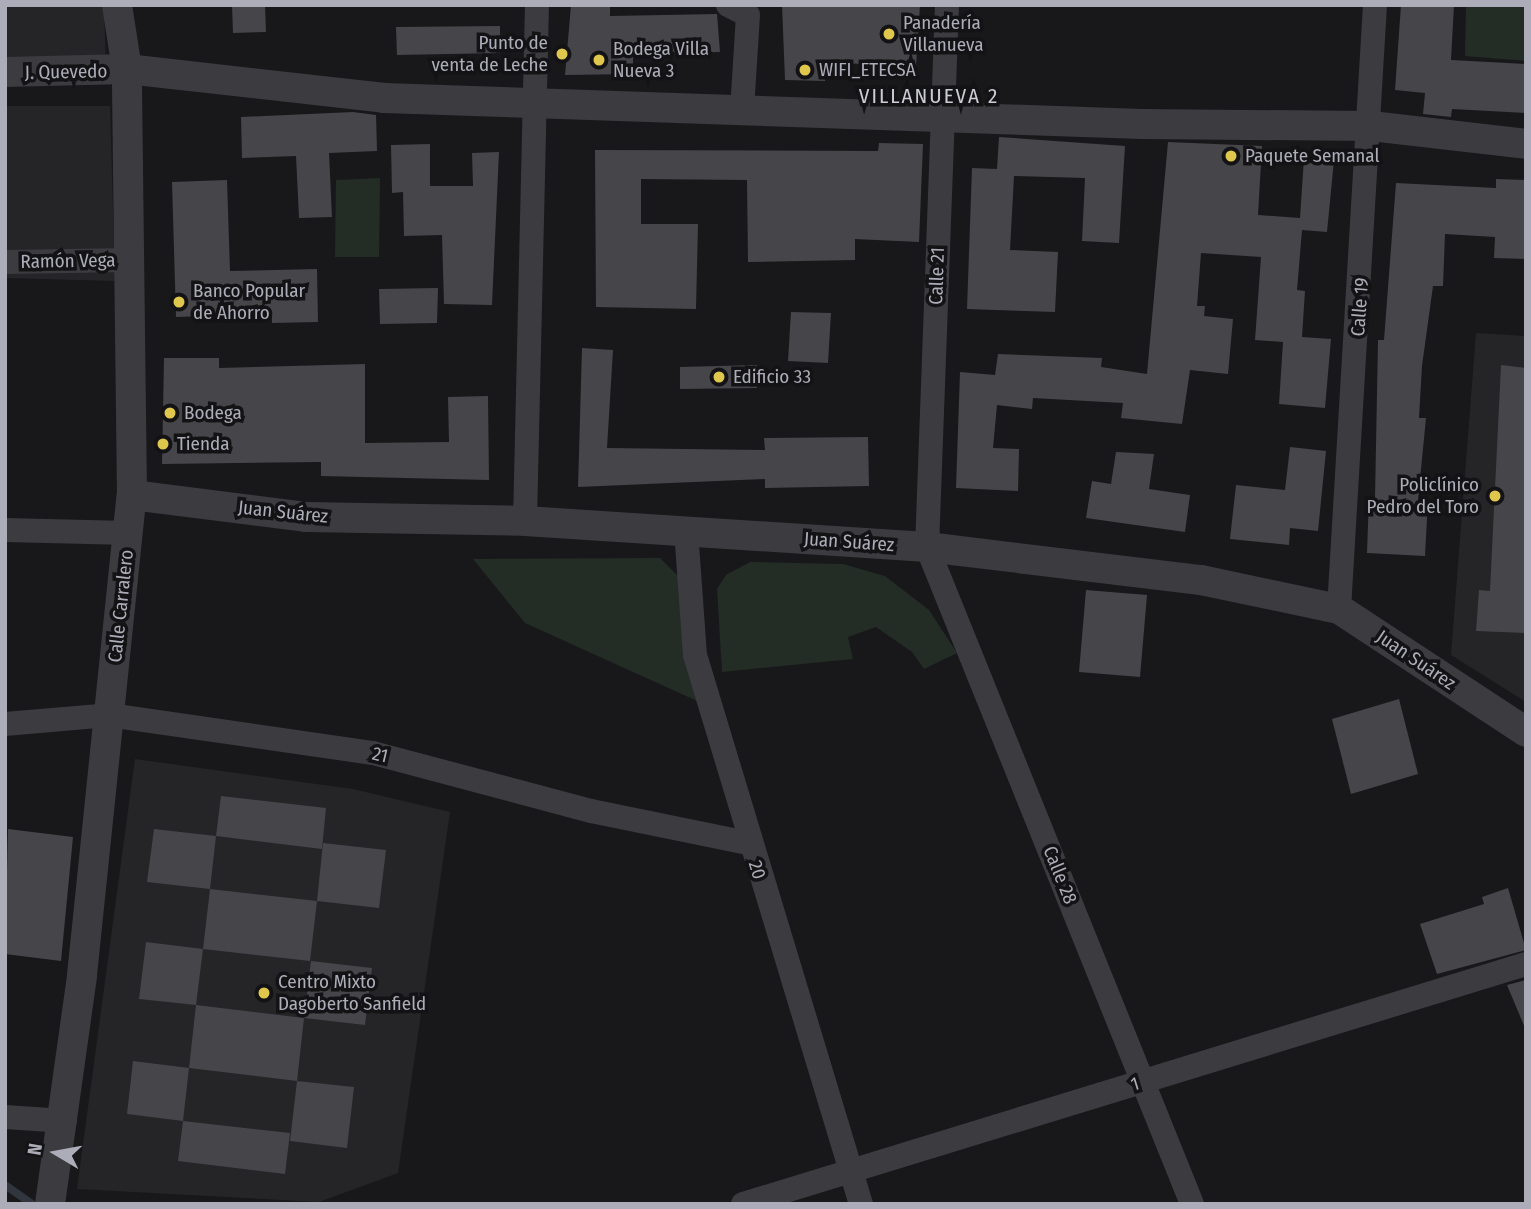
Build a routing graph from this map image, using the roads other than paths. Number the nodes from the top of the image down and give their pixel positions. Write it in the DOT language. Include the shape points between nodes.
graph roads {
  1 [pos="117,5"];
  2 [pos="537,5"];
  3 [pos="728,5"];
  4 [pos="947,5"];
  5 [pos="1375,5"];
  6 [pos="127,69"];
  7 [pos="5,72"];
  8 [pos="537,103"];
  9 [pos="742,111"];
  10 [pos="943,118"];
  11 [pos="1371,126"];
  12 [pos="1526,144"];
  13 [pos="130,260"];
  14 [pos="5,262"];
  15 [pos="132,495"];
  16 [pos="525,521"];
  17 [pos="5,530"];
  18 [pos="686,530"];
  19 [pos="129,533"];
  20 [pos="927,547"];
  21 [pos="1339,609"];
  22 [pos="109,715"];
  23 [pos="5,724"];
  24 [pos="1526,732"];
  25 [pos="748,843"];
  26 [pos="1526,964"];
  27 [pos="1142,1082"];
  28 [pos="5,1117"];
  29 [pos="65,1121"];
  30 [pos="851,1170"];
  31 [pos="52,1195"];
  32 [pos="743,1204"];
  33 [pos="861,1204"];
  34 [pos="1192,1204"];
  1 -- 6 [label="street, Calle Carralero"];
  2 -- 8 [label="street"];
  3 -- 9 [label="street" via="748,15"];
  4 -- 10 [label="street, Calle 21"];
  5 -- 11 [label="street, Calle 19"];
  6 -- 7 [label="street, J. Quevedo"];
  6 -- 8 [label="street, J. Quevedo" via="384,98"];
  6 -- 13 [label="street, Calle Carralero"];
  8 -- 9 [label="street, J. Quevedo"];
  8 -- 16 [label="street"];
  9 -- 10 [label="street, J. Quevedo"];
  10 -- 11 [label="street, J. Quevedo"];
  10 -- 20 [label="street, Calle 21"];
  11 -- 12 [label="street, J. Quevedo"];
  11 -- 21 [label="street, Calle 19"];
  13 -- 14 [label="street, Ramón Vega"];
  13 -- 15 [label="street, Calle Carralero"];
  15 -- 16 [label="street, Juan Suárez" via="306,517"];
  15 -- 19 [label="street, Calle Carralero"];
  16 -- 18 [label="street, Juan Suárez"];
  17 -- 19 [label="street"];
  18 -- 20 [label="street, Juan Suárez"];
  18 -- 25 [label="street, 20" via="695,655"];
  19 -- 22 [label="street, Calle Carralero"];
  20 -- 21 [label="street, Juan Suárez" via="1201,580"];
  20 -- 27 [label="street, Calle 28"];
  21 -- 24 [label="street, Juan Suárez"];
  22 -- 23 [label="street, 21"];
  22 -- 25 [label="street, 21" via="373,753 591,811"];
  22 -- 29 [label="street, Calle Carralero"];
  25 -- 30 [label="street, 20"];
  26 -- 27 [label="street, 1"];
  27 -- 30 [label="street, 1"];
  27 -- 34 [label="street, Calle 28"];
  28 -- 29 [label="street"];
  29 -- 31 [label="street, Calle Carralero"];
  30 -- 32 [label="street, 1"];
  30 -- 33 [label="street, 20"];
}
